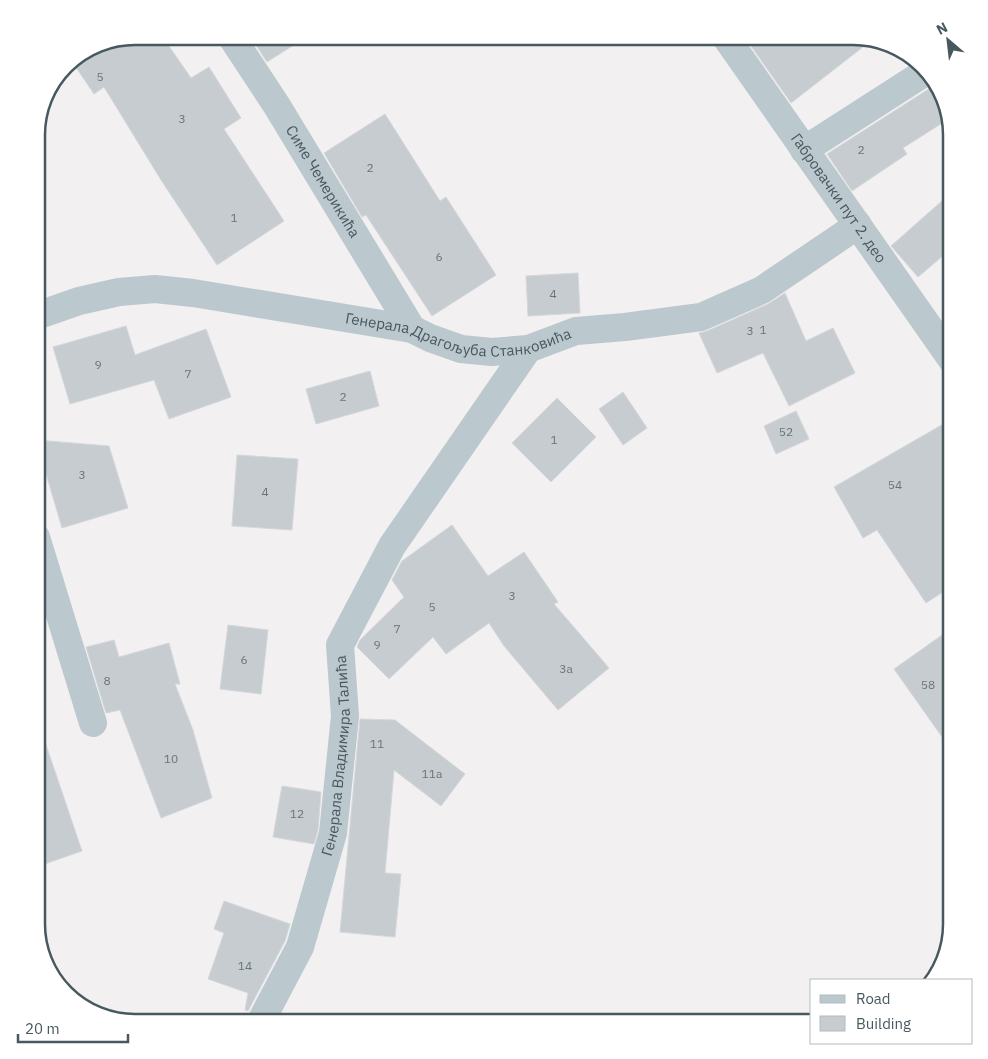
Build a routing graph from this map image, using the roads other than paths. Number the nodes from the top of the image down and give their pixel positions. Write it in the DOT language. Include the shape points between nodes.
graph roads {
  1 [pos="237,45"];
  2 [pos="731,45"];
  3 [pos="920,75"];
  4 [pos="804,150"];
  5 [pos="858,225"];
  6 [pos="45,313"];
  7 [pos="412,329"];
  8 [pos="943,347"];
  9 [pos="528,349"];
  10 [pos="45,567"];
  11 [pos="93,724"];
  12 [pos="265,1014"];
  1 -- 7 [label="street, Симе Чемерикића"];
  2 -- 4 [label="street, Габровачки пут 2. део"];
  3 -- 4 [label="street"];
  4 -- 5 [label="street, Габровачки пут 2. део"];
  5 -- 8 [label="street, Габровачки пут 2. део"];
  5 -- 9 [label="street, Генерала Драгољуба Станковића" via="762,290 701,317 576,331"];
  6 -- 7 [label="street, Генерала Драгољуба Станковића" via="119,292 155,289"];
  7 -- 9 [label="street, Генерала Драгољуба Станковића" via="461,349 492,352"];
  9 -- 12 [label="street, Генерала Владимира Талића" via="392,546 340,645 345,716 333,833 300,947"];
  10 -- 11 [label="street"];
}
